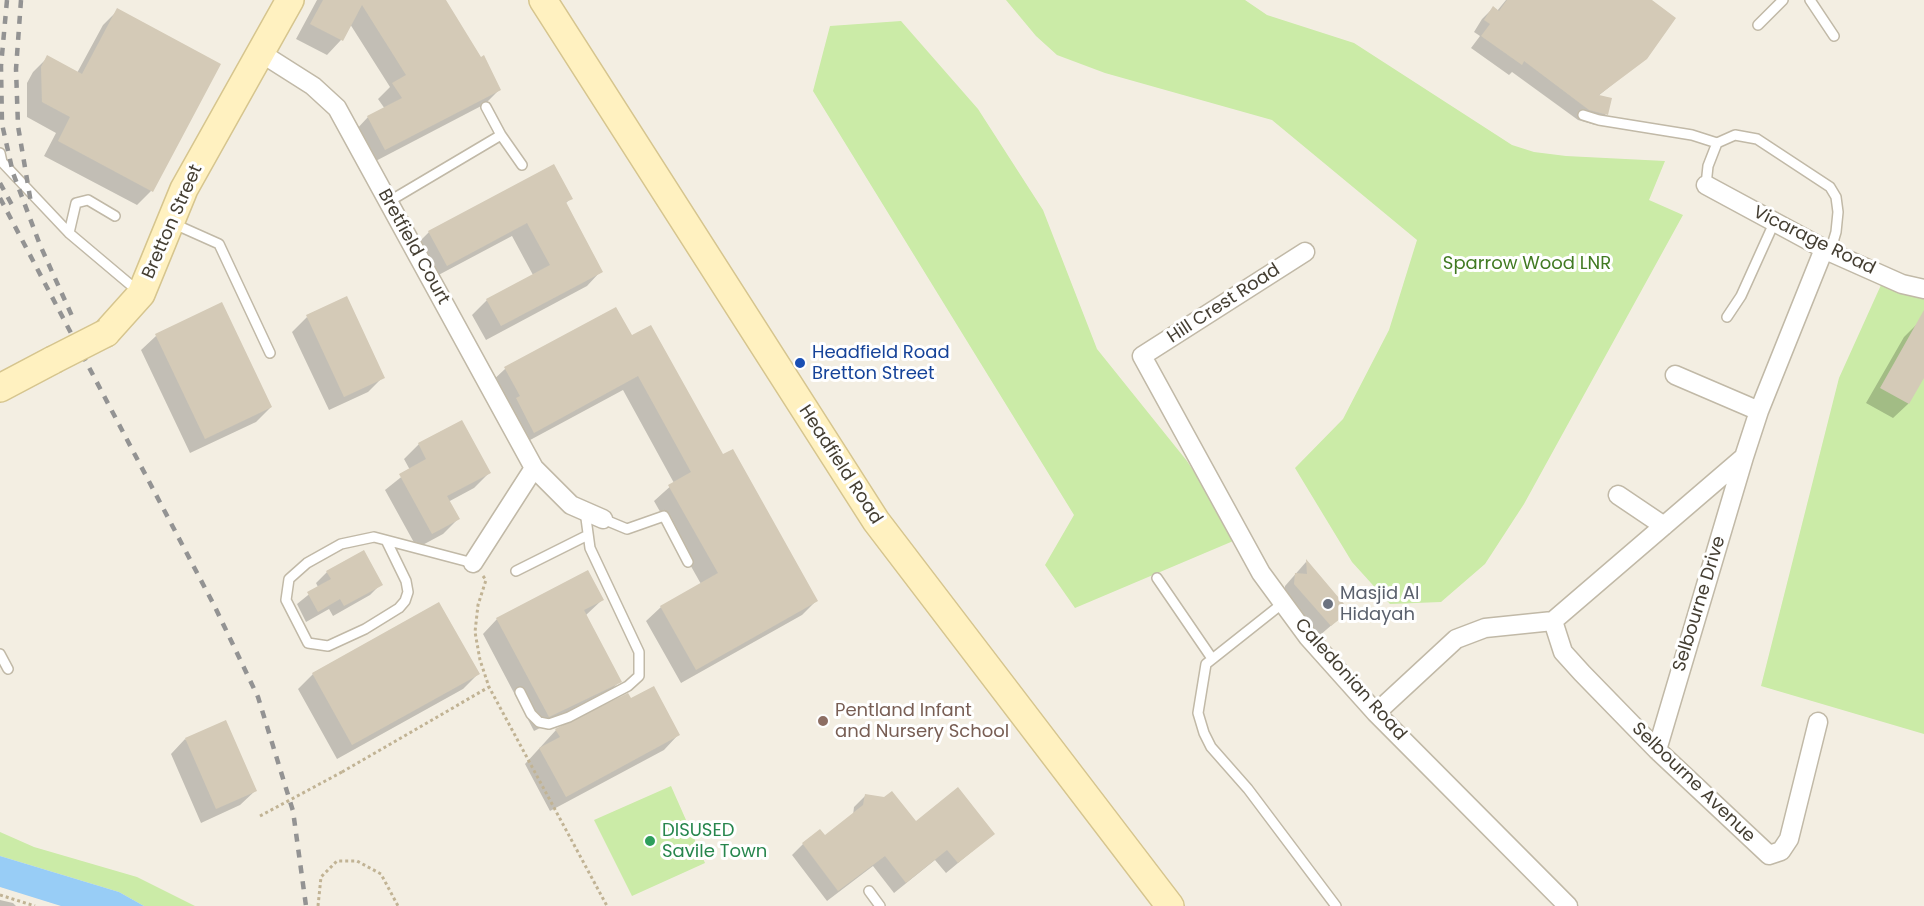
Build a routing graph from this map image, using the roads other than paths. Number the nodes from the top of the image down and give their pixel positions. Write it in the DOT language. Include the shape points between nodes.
graph roads {
  1 [pos="290,0"];
  2 [pos="543,0"];
  3 [pos="1783,0"];
  4 [pos="1810,0"];
  5 [pos="1758,25"];
  6 [pos="1834,36"];
  7 [pos="261,53"];
  8 [pos="486,107"];
  9 [pos="1583,115"];
  10 [pos="501,135"];
  11 [pos="1717,144"];
  12 [pos="0,153"];
  13 [pos="522,165"];
  14 [pos="1706,186"];
  15 [pos="388,202"];
  16 [pos="115,216"];
  17 [pos="171,222"];
  18 [pos="1774,223"];
  19 [pos="69,233"];
  20 [pos="1827,250"];
  21 [pos="1305,252"];
  22 [pos="1924,289"];
  23 [pos="141,294"];
  24 [pos="1727,317"];
  25 [pos="270,353"];
  26 [pos="1142,356"];
  27 [pos="1675,375"];
  28 [pos="0,388"];
  29 [pos="1759,411"];
  30 [pos="1744,457"];
  31 [pos="534,468"];
  32 [pos="1618,495"];
  33 [pos="585,511"];
  34 [pos="603,519"];
  35 [pos="1664,526"];
  36 [pos="588,535"];
  37 [pos="387,542"];
  38 [pos="688,562"];
  39 [pos="473,563"];
  40 [pos="516,571"];
  41 [pos="1157,578"];
  42 [pos="1283,603"];
  43 [pos="1553,621"];
  44 [pos="0,654"];
  45 [pos="1211,657"];
  46 [pos="8,669"];
  47 [pos="520,692"];
  48 [pos="1376,713"];
  49 [pos="1818,722"];
  50 [pos="1657,750"];
  51 [pos="869,891"];
  52 [pos="880,906"];
  53 [pos="1170,906"];
  54 [pos="1335,906"];
  55 [pos="1568,906"];
  1 -- 7 [label="street, Bretton Street"];
  2 -- 53 [label="street, Headfield Road" via="876,521"];
  3 -- 5 [label="lane"];
  4 -- 6 [label="lane"];
  7 -- 15 [label="street, Bretfield Court" via="313,86 337,108"];
  7 -- 17 [label="street, Bretton Street" via="184,189"];
  8 -- 10 [label="lane"];
  9 -- 11 [label="lane" via="1683,133"];
  10 -- 13 [label="lane"];
  10 -- 15 [label="lane"];
  11 -- 14 [label="lane" via="1708,166"];
  11 -- 20 [label="lane" via="1735,135 1756,139 1830,188 1838,212 1836,232"];
  12 -- 19 [label="lane" via="2,162"];
  14 -- 18 [label="street, Vicarage Road"];
  15 -- 31 [label="street, Bretfield Court"];
  16 -- 19 [label="lane" via="88,200 76,203"];
  17 -- 23 [label="street, Bretton Street"];
  17 -- 25 [label="lane" via="219,244"];
  18 -- 20 [label="street, Vicarage Road"];
  18 -- 24 [label="lane" via="1741,296"];
  19 -- 23 [label="lane"];
  20 -- 22 [label="street, Vicarage Road" via="1902,284"];
  20 -- 29 [label="street, Selbourne Drive"];
  21 -- 26 [label="street, Hill Crest Road"];
  23 -- 28 [label="street, Bretton Street, bridge" via="106,333"];
  26 -- 42 [label="street, Caledonian Road" via="1262,573"];
  27 -- 29 [label="street"];
  29 -- 30 [label="street, Selbourne Drive"];
  30 -- 35 [label="street"];
  30 -- 50 [label="street, Selbourne Drive"];
  31 -- 33 [label="street, Bretfield Court" via="571,505"];
  31 -- 39 [label="street"];
  32 -- 35 [label="street"];
  33 -- 34 [label="street, Bretfield Court"];
  33 -- 36 [label="lane"];
  34 -- 38 [label="lane" via="627,530 664,516"];
  35 -- 43 [label="street"];
  36 -- 40 [label="lane"];
  36 -- 47 [label="lane" via="590,548 635,639 641,663 639,676 628,686 549,724 539,722 531,714"];
  37 -- 37 [label="lane" via="406,580 405,601 364,629 328,646 308,643 286,600 289,579 341,544 374,537"];
  37 -- 39 [label="lane"];
  41 -- 45 [label="lane"];
  42 -- 45 [label="lane"];
  42 -- 48 [label="street, Caledonian Road"];
  43 -- 48 [label="street" via="1485,628 1456,639"];
  43 -- 50 [label="street, Selbourne Avenue" via="1563,652"];
  44 -- 46 [label="lane"];
  45 -- 54 [label="lane" via="1203,673 1198,713 1204,733"];
  48 -- 55 [label="street, Caledonian Road"];
  49 -- 50 [label="street, Selbourne Avenue" via="1789,839 1781,851 1769,855"];
  51 -- 52 [label="lane"];
}
